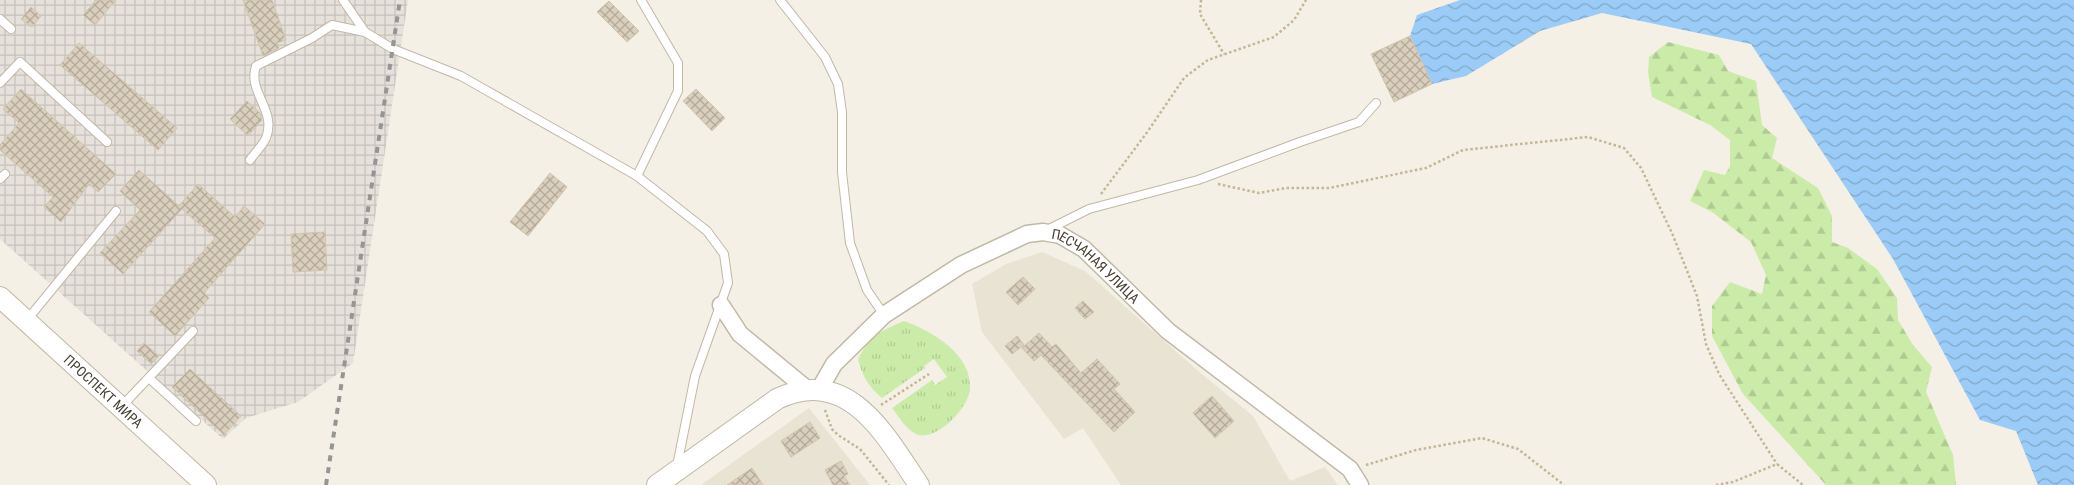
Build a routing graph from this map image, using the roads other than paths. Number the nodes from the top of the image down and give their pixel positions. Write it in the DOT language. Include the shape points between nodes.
graph roads {
  1 [pos="343,0"];
  2 [pos="642,0"];
  3 [pos="780,0"];
  4 [pos="0,20"];
  5 [pos="12,30"];
  6 [pos="365,32"];
  7 [pos="0,83"];
  8 [pos="1376,103"];
  9 [pos="107,142"];
  10 [pos="250,160"];
  11 [pos="637,176"];
  12 [pos="116,211"];
  13 [pos="1043,232"];
  14 [pos="0,297"];
  15 [pos="721,304"];
  16 [pos="884,315"];
  17 [pos="26,321"];
  18 [pos="193,331"];
  19 [pos="149,378"];
  20 [pos="813,390"];
  21 [pos="121,407"];
  22 [pos="196,421"];
  23 [pos="676,471"];
  24 [pos="206,485"];
  25 [pos="657,485"];
  26 [pos="919,485"];
  27 [pos="1360,485"];
  1 -- 6 [label="lane"];
  2 -- 11 [label="lane" via="678,63 678,91"];
  3 -- 16 [label="lane" via="825,57 838,84 842,112 842,172 850,243 867,290"];
  4 -- 5 [label="lane"];
  6 -- 10 [label="lane" via="332,25 256,66 252,76 255,90 264,102 268,118 266,137"];
  6 -- 11 [label="lane" via="394,49 461,76"];
  7 -- 9 [label="lane" via="20,62"];
  8 -- 13 [label="lane" via="1359,122 1198,180 1089,209"];
  11 -- 15 [label="lane" via="707,231 724,254 728,283"];
  12 -- 17 [label="lane"];
  13 -- 16 [label="street, ПЕСЧАНАЯ УЛИЦА" via="1027,234 961,265"];
  13 -- 27 [label="street, ПЕСЧАНАЯ УЛИЦА" via="1060,235 1084,249 1168,331 1350,469"];
  14 -- 17 [label="street, ПРОСПЕКТ МИРА"];
  15 -- 20 [label="street" via="740,334"];
  15 -- 23 [label="lane" via="695,376"];
  16 -- 20 [label="street, ПЕСЧАНАЯ УЛИЦА" via="834,364"];
  17 -- 21 [label="street, ПРОСПЕКТ МИРА"];
  18 -- 19 [label="lane"];
  19 -- 21 [label="lane"];
  19 -- 22 [label="lane"];
  20 -- 23 [label="street" via="792,392 776,399"];
  20 -- 26 [label="street" via="842,396 868,414"];
  21 -- 24 [label="street, ПРОСПЕКТ МИРА"];
  23 -- 25 [label="street"];
}
